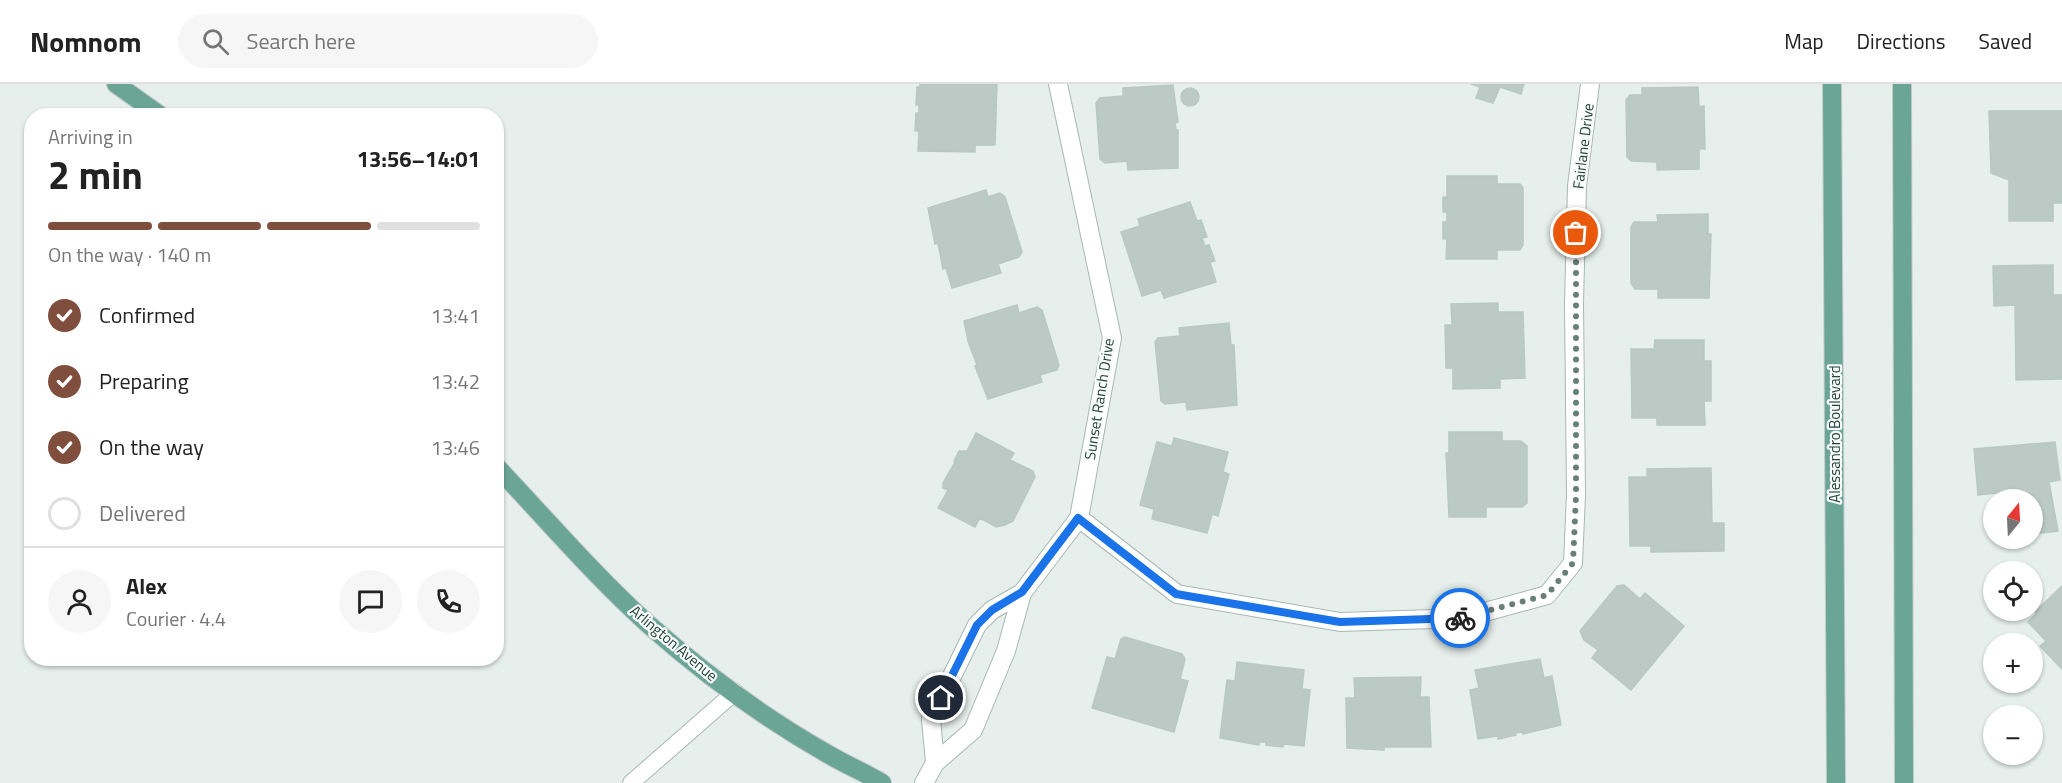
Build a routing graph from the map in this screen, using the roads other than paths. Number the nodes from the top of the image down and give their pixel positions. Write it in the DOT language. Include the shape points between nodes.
graph roads {
  1 [pos="116,84"];
  2 [pos="1058,84"];
  3 [pos="1590,84"];
  4 [pos="1832,84"];
  5 [pos="1902,84"];
  6 [pos="150,108"];
  7 [pos="504,475"];
  8 [pos="1078,518"];
  9 [pos="1022,592"];
  10 [pos="735,692"];
  11 [pos="935,763"];
  12 [pos="631,783"];
  13 [pos="882,783"];
  14 [pos="924,783"];
  15 [pos="1836,783"];
  16 [pos="1904,783"];
  1 -- 6 [label="main road"];
  2 -- 8 [label="street, Sunset Ranch Drive" via="1112,338"];
  3 -- 8 [label="street, Fairlane Drive" via="1577,186 1573,563 1547,595 1463,618 1340,622 1176,594"];
  4 -- 15 [label="main road, Alessandro Boulevard"];
  5 -- 16 [label="main road"];
  7 -- 10 [label="main road, Arlington Avenue" via="650,626"];
  8 -- 9 [label="street, Sunset Ranch Drive"];
  9 -- 11 [label="street, Sunset Ranch Drive" via="1006,651 973,730"];
  9 -- 11 [label="street, Sunset Ranch Drive" via="992,610 972,633 931,719"];
  10 -- 12 [label="lane"];
  10 -- 13 [label="main road, Arlington Avenue" via="826,753"];
  11 -- 14 [label="street, Sunset Ranch Drive"];
}
